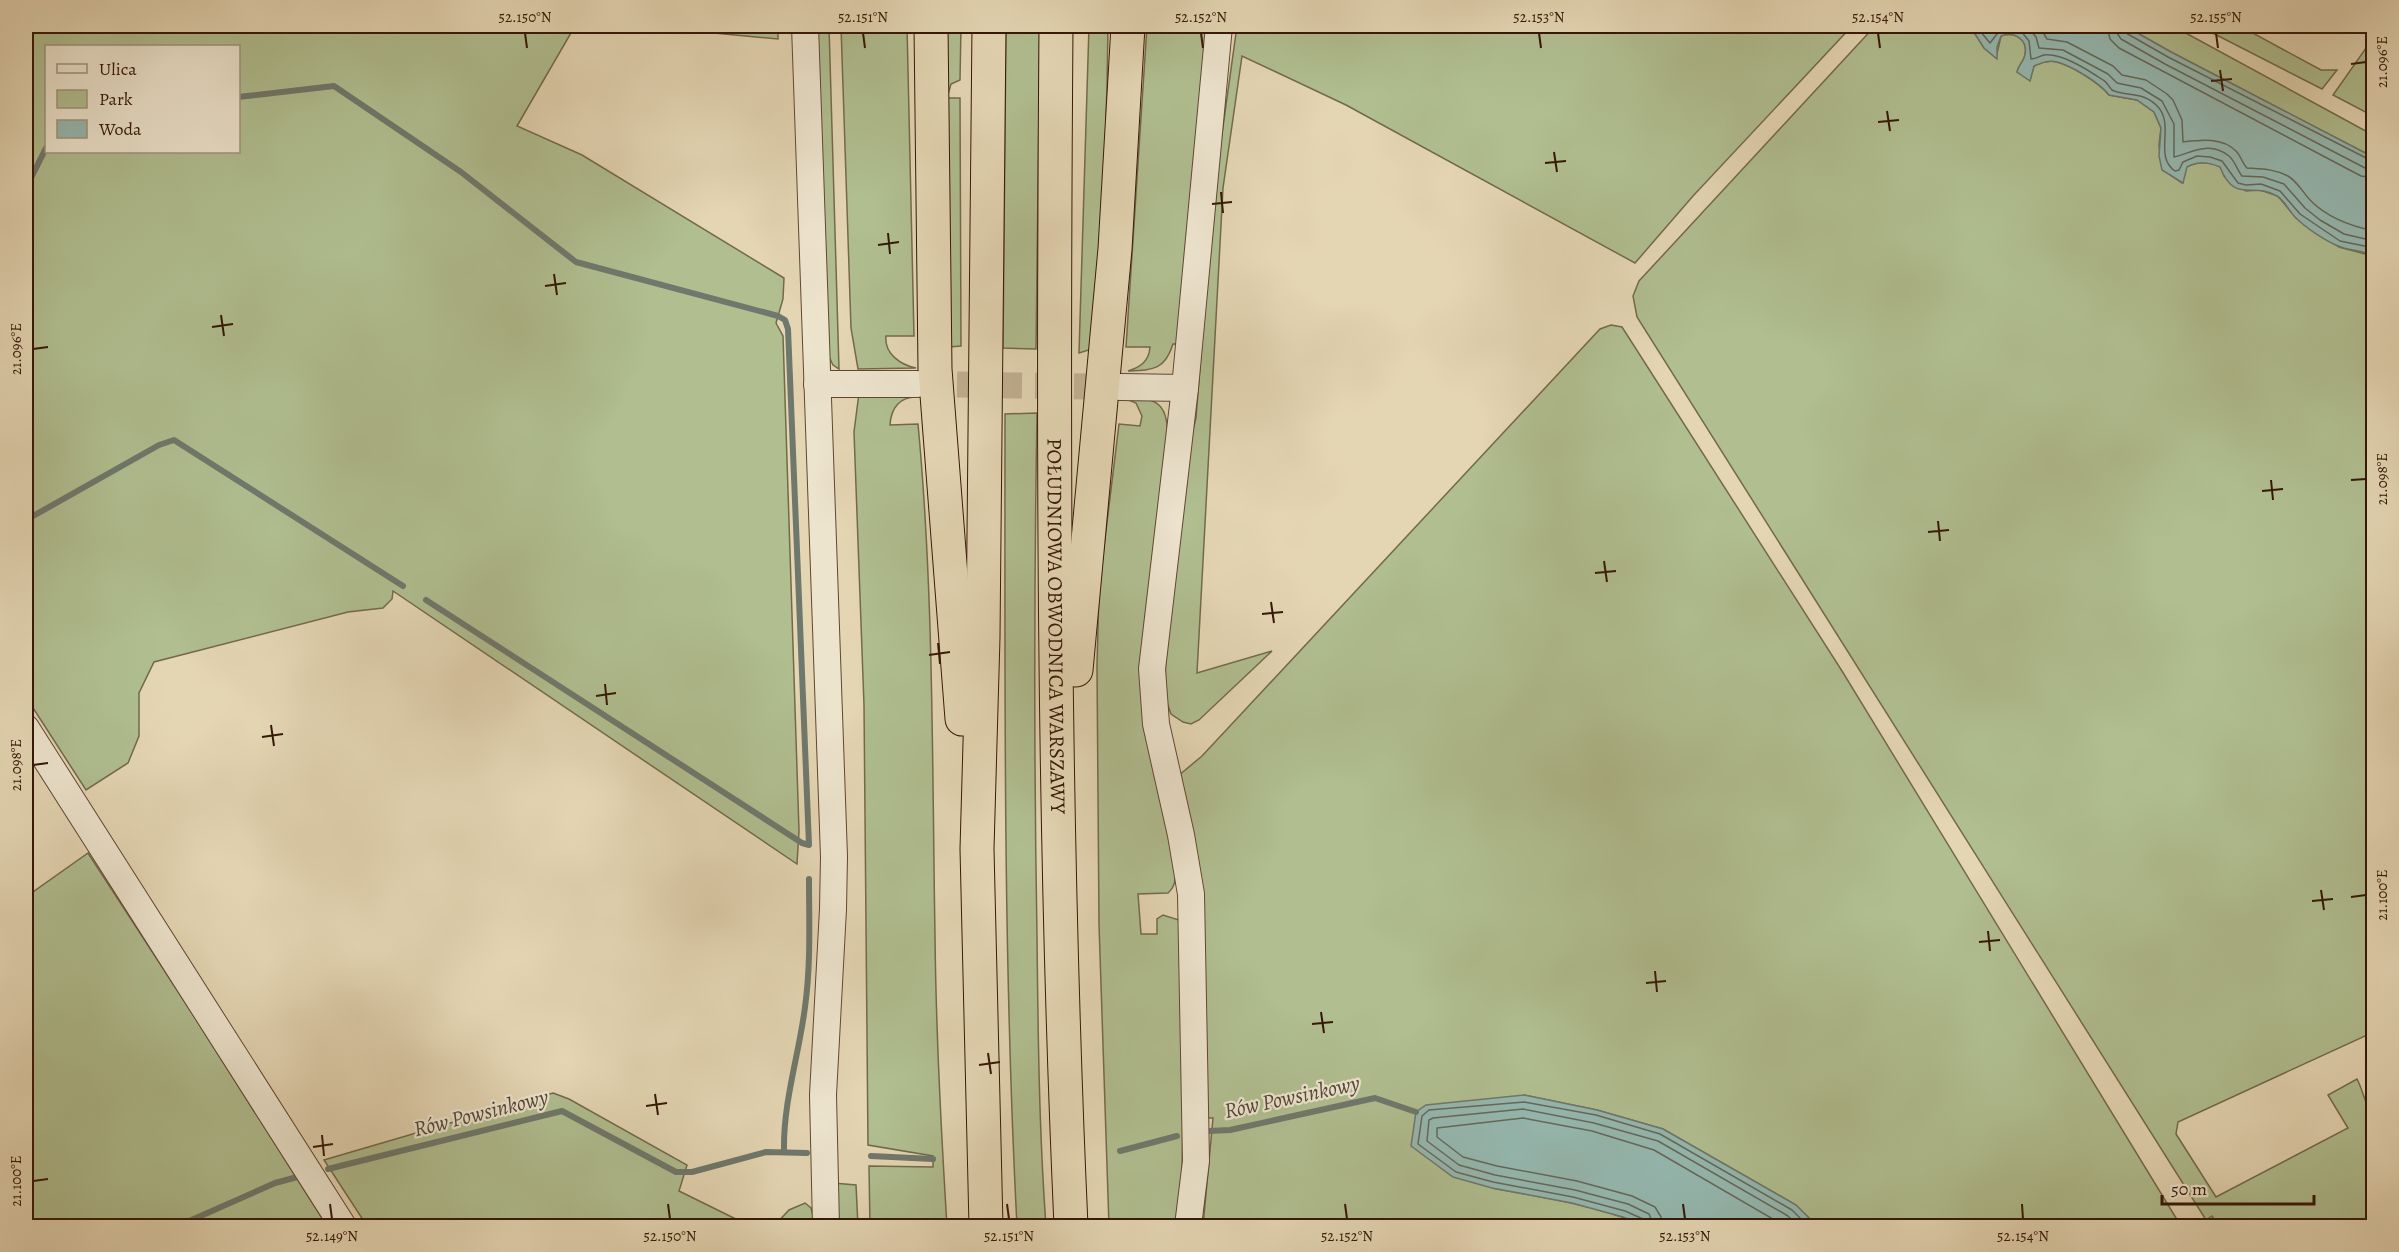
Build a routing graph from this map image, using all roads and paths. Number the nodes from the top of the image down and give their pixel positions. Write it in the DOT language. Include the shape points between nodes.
graph roads {
  1 [pos="805,26"];
  2 [pos="931,26"];
  3 [pos="990,26"];
  4 [pos="1056,26"];
  5 [pos="1128,26"];
  6 [pos="1219,26"];
  7 [pos="817,384"];
  8 [pos="918,384"];
  9 [pos="1120,387"];
  10 [pos="1185,388"];
  11 [pos="26,728"];
  12 [pos="1059,824"];
  13 [pos="977,849"];
  14 [pos="343,1227"];
  15 [pos="826,1227"];
  16 [pos="986,1227"];
  17 [pos="1071,1227"];
  18 [pos="1188,1227"];
  1 -- 7 [label="street"];
  2 -- 13 [label="highway" via="937,397 962,717"];
  3 -- 13 [label="highway"];
  4 -- 12 [label="highway, POŁUDNIOWA OBWODNICA WARSZAWY" via="1053,370"];
  5 -- 12 [label="highway" via="1105,371"];
  6 -- 10 [label="street"];
  7 -- 8 [label="street"];
  7 -- 15 [label="street" via="834,857 823,1095"];
  9 -- 10 [label="street"];
  10 -- 18 [label="street" via="1152,669 1155,724 1191,894 1196,1161"];
  11 -- 14 [label="street"];
  12 -- 17 [label="highway, POŁUDNIOWA OBWODNICA WARSZAWY"];
  13 -- 16 [label="highway"];
}
